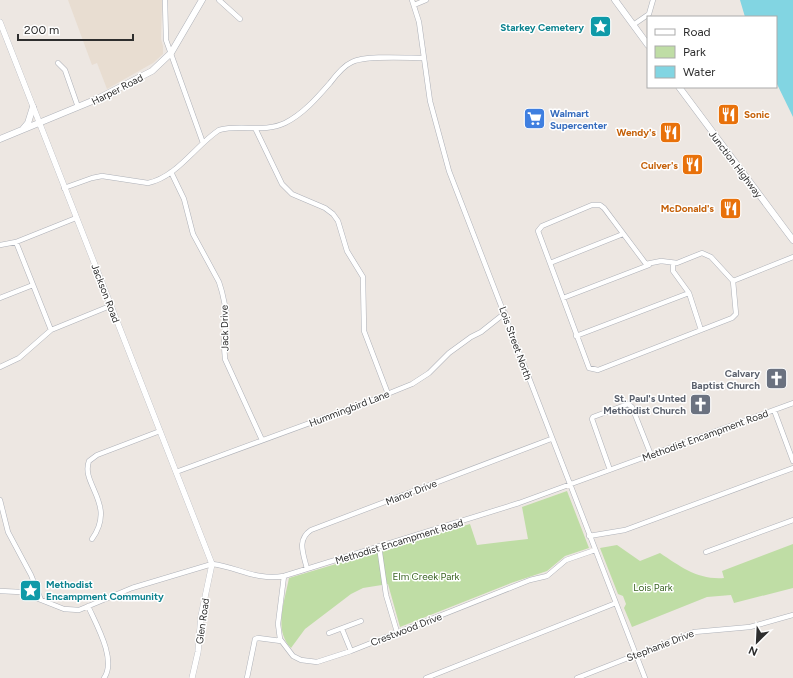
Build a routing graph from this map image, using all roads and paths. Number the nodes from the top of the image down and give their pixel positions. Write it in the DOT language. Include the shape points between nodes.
graph roads {
  1 [pos="165,0"];
  2 [pos="202,0"];
  3 [pos="220,0"];
  4 [pos="426,0"];
  5 [pos="615,0"];
  6 [pos="653,0"];
  7 [pos="413,2"];
  8 [pos="240,19"];
  9 [pos="0,22"];
  10 [pos="633,25"];
  11 [pos="647,44"];
  12 [pos="171,53"];
  13 [pos="424,58"];
  14 [pos="58,63"];
  15 [pos="680,88"];
  16 [pos="34,107"];
  17 [pos="78,107"];
  18 [pos="40,123"];
  19 [pos="255,128"];
  20 [pos="21,131"];
  21 [pos="0,139"];
  22 [pos="203,143"];
  23 [pos="171,172"];
  24 [pos="64,188"];
  25 [pos="76,218"];
  26 [pos="623,234"];
  27 [pos="793,240"];
  28 [pos="16,242"];
  29 [pos="0,245"];
  30 [pos="793,256"];
  31 [pos="550,262"];
  32 [pos="650,264"];
  33 [pos="673,264"];
  34 [pos="733,281"];
  35 [pos="33,285"];
  36 [pos="689,293"];
  37 [pos="0,298"];
  38 [pos="562,298"];
  39 [pos="110,306"];
  40 [pos="505,313"];
  41 [pos="51,330"];
  42 [pos="701,330"];
  43 [pos="576,336"];
  44 [pos="0,367"];
  45 [pos="388,394"];
  46 [pos="793,403"];
  47 [pos="774,410"];
  48 [pos="160,430"];
  49 [pos="551,439"];
  50 [pos="262,440"];
  51 [pos="651,456"];
  52 [pos="793,461"];
  53 [pos="793,468"];
  54 [pos="610,470"];
  55 [pos="176,472"];
  56 [pos="570,486"];
  57 [pos="0,500"];
  58 [pos="793,520"];
  59 [pos="590,536"];
  60 [pos="92,539"];
  61 [pos="379,546"];
  62 [pos="595,550"];
  63 [pos="706,552"];
  64 [pos="212,564"];
  65 [pos="307,569"];
  66 [pos="284,576"];
  67 [pos="0,591"];
  68 [pos="41,600"];
  69 [pos="616,603"];
  70 [pos="88,606"];
  71 [pos="793,615"];
  72 [pos="361,621"];
  73 [pos="342,629"];
  74 [pos="397,632"];
  75 [pos="329,633"];
  76 [pos="281,641"];
  77 [pos="351,651"];
  78 [pos="636,654"];
  79 [pos="104,678"];
  80 [pos="192,678"];
  81 [pos="247,678"];
  82 [pos="426,678"];
  83 [pos="577,678"];
  84 [pos="645,678"];
  1 -- 12 [label="street" via="165,37"];
  2 -- 12 [label="main road, Harper Road"];
  3 -- 8 [label="street"];
  4 -- 7 [label="street"];
  5 -- 10 [label="main road"];
  6 -- 10 [label="street" via="649,14"];
  7 -- 13 [label="street, Lois Street North" via="419,22"];
  9 -- 16 [label="street, Jackson Road"];
  10 -- 11 [label="main road"];
  12 -- 17 [label="main road, Harper Road" via="148,73"];
  12 -- 22 [label="street"];
  13 -- 19 [label="street" via="353,61 294,118 274,127"];
  13 -- 40 [label="street, Lois Street North" via="430,101 446,160"];
  14 -- 17 [label="street" via="65,70"];
  15 -- 27 [label="main road, Junction Highway"];
  16 -- 18 [label="street, Jackson Road"];
  16 -- 20 [label="main road" via="28,123"];
  17 -- 18 [label="main road, Harper Road"];
  18 -- 20 [label="main road, Harper Road"];
  18 -- 24 [label="street, Jackson Road"];
  19 -- 22 [label="street" via="219,130"];
  19 -- 45 [label="street" via="282,184 292,194 325,208 338,221 347,251 363,277 364,331"];
  20 -- 21 [label="main road, Harper Road"];
  22 -- 23 [label="street"];
  23 -- 24 [label="street" via="148,183 102,176"];
  23 -- 50 [label="street, Jack Drive" via="184,199 192,234 219,282 226,310 225,359"];
  24 -- 25 [label="street, Jackson Road"];
  25 -- 28 [label="street"];
  25 -- 39 [label="street, Jackson Road"];
  26 -- 31 [label="street"];
  26 -- 31 [label="street" via="604,208 597,204 542,226 538,231"];
  26 -- 32 [label="street" via="646,264"];
  28 -- 29 [label="street"];
  28 -- 35 [label="street"];
  30 -- 34 [label="street"];
  31 -- 38 [label="street"];
  32 -- 33 [label="street" via="661,261"];
  32 -- 38 [label="street"];
  33 -- 34 [label="street" via="706,254 712,257"];
  33 -- 36 [label="street" via="673,271"];
  34 -- 42 [label="street" via="736,314"];
  35 -- 37 [label="street"];
  35 -- 41 [label="street"];
  36 -- 42 [label="street"];
  36 -- 43 [label="street"];
  38 -- 43 [label="street"];
  39 -- 41 [label="street"];
  39 -- 48 [label="street, Jackson Road"];
  40 -- 45 [label="street, Hummingbird Lane" via="449,353 421,379"];
  40 -- 49 [label="street, Lois Street North"];
  41 -- 44 [label="street" via="19,358"];
  42 -- 43 [label="street" via="598,370 589,368"];
  45 -- 50 [label="street, Hummingbird Lane"];
  46 -- 47 [label="street, Methodist Encampment Road"];
  47 -- 51 [label="street, Methodist Encampment Road"];
  47 -- 52 [label="street"];
  48 -- 55 [label="street, Jackson Road"];
  48 -- 60 [label="street" via="97,455 89,461 88,471 102,512 98,530"];
  49 -- 56 [label="street, Lois Street North"];
  49 -- 65 [label="street, Manor Drive" via="311,530 302,540"];
  50 -- 55 [label="street, Hummingbird Lane"];
  51 -- 54 [label="street, Methodist Encampment Road"];
  51 -- 54 [label="street" via="632,407 628,404 593,416 592,419"];
  53 -- 59 [label="street" via="625,530"];
  54 -- 56 [label="street, Methodist Encampment Road"];
  55 -- 64 [label="street, Jackson Road"];
  56 -- 59 [label="street, Lois Street North"];
  56 -- 61 [label="street, Methodist Encampment Road"];
  57 -- 68 [label="street" via="8,532"];
  58 -- 63 [label="street"];
  59 -- 62 [label="street, Lois Street North"];
  61 -- 65 [label="street, Methodist Encampment Road"];
  61 -- 74 [label="street" via="386,595"];
  62 -- 69 [label="street, Lois Street North"];
  62 -- 74 [label="street, Crestwood Drive" via="566,560 547,576 530,580"];
  64 -- 66 [label="street, Methodist Encampment Road" via="224,565 262,578"];
  64 -- 70 [label="street, Methodist Encampment Road" via="132,588"];
  64 -- 80 [label="street, Glen Road"];
  65 -- 66 [label="street, Methodist Encampment Road"];
  66 -- 76 [label="street" via="278,624"];
  67 -- 68 [label="street, Methodist Encampment Road" via="21,592"];
  68 -- 70 [label="street, Methodist Encampment Road" via="64,609 79,610"];
  69 -- 78 [label="street, Lois Street North"];
  69 -- 82 [label="street"];
  70 -- 79 [label="street" via="106,649 108,666"];
  71 -- 78 [label="street, Stephanie Drive" via="750,627 694,632"];
  72 -- 73 [label="street"];
  73 -- 75 [label="street"];
  73 -- 77 [label="street"];
  74 -- 77 [label="street, Crestwood Drive"];
  76 -- 77 [label="street, Crestwood Drive" via="292,656 308,661 317,662"];
  76 -- 81 [label="street" via="255,639"];
  78 -- 83 [label="street, Stephanie Drive"];
  78 -- 84 [label="street, Lois Street North"];
}
